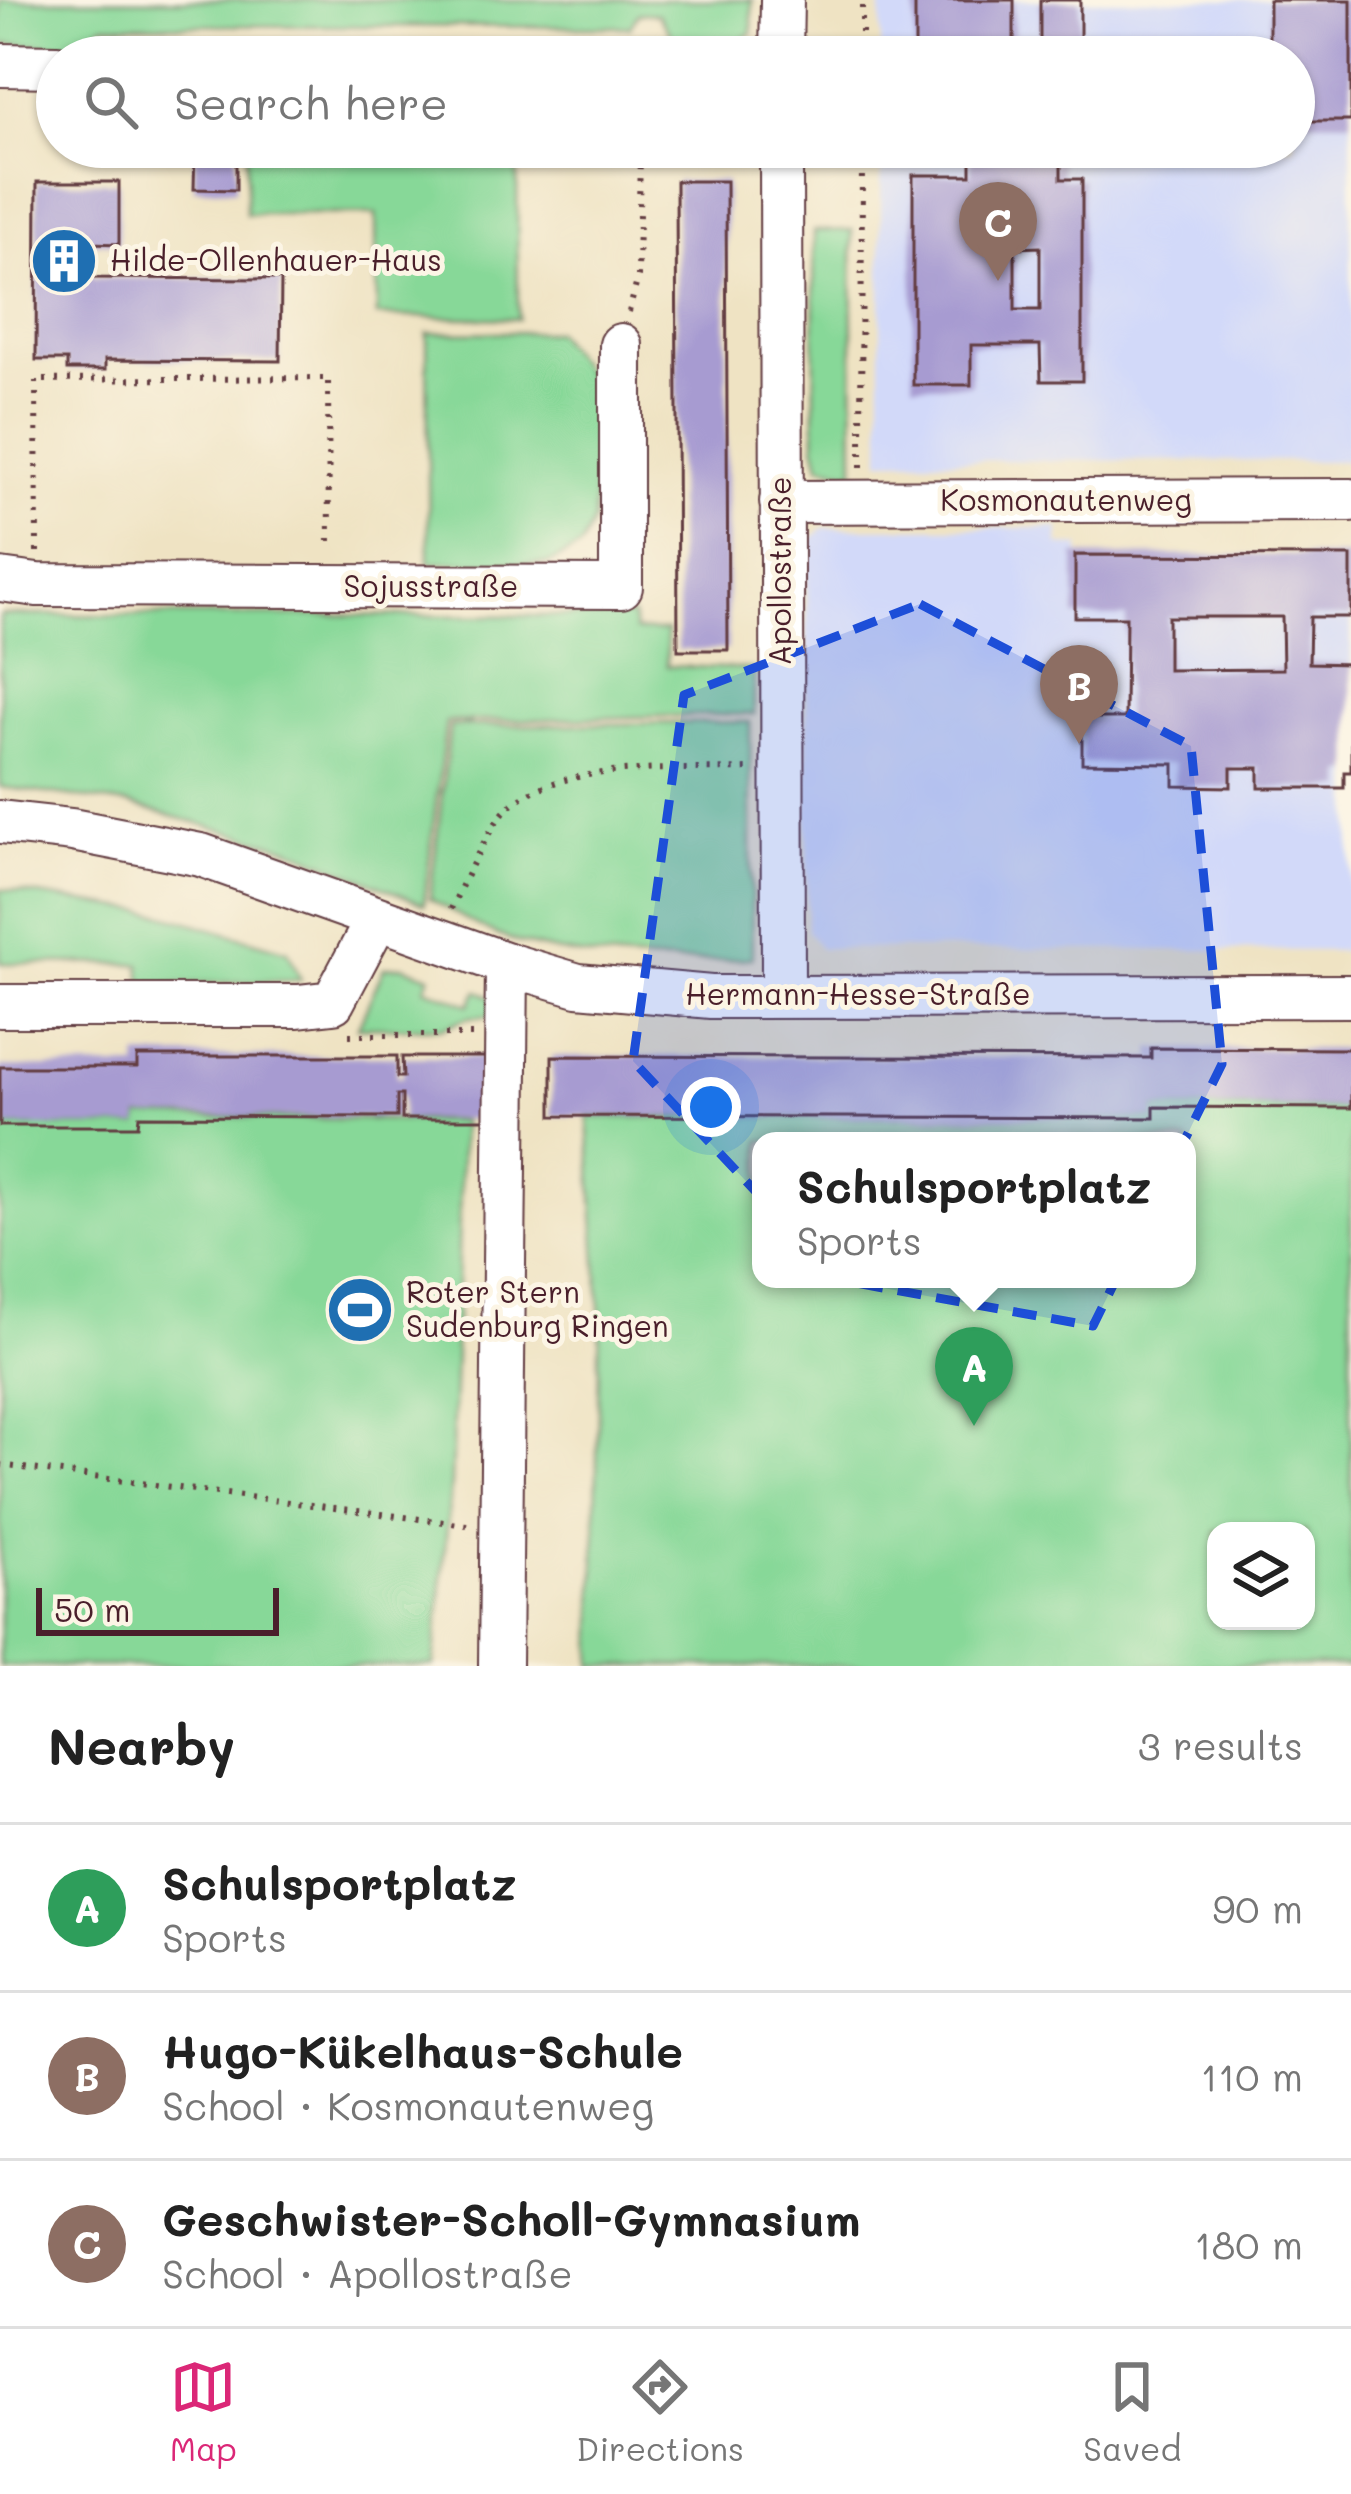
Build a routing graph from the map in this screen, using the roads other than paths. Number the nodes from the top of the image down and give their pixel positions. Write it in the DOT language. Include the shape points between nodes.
graph roads {
  1 [pos="782,0"];
  2 [pos="782,36"];
  3 [pos="0,65"];
  4 [pos="36,66"];
  5 [pos="781,168"];
  6 [pos="621,345"];
  7 [pos="1351,500"];
  8 [pos="781,502"];
  9 [pos="19,583"];
  10 [pos="0,822"];
  11 [pos="377,919"];
  12 [pos="507,964"];
  13 [pos="783,995"];
  14 [pos="1351,996"];
  15 [pos="0,1006"];
  16 [pos="500,1666"];
  1 -- 2 [label="street"];
  3 -- 4 [label="street"];
  5 -- 8 [label="street, Apollostraße"];
  6 -- 9 [label="street, Sojusstraße" via="621,587"];
  7 -- 8 [label="street, Kosmonautenweg"];
  8 -- 13 [label="street, Apollostraße"];
  10 -- 11 [label="street, Hermann-Hesse-Straße" via="201,855"];
  11 -- 12 [label="street, Hermann-Hesse-Straße"];
  11 -- 15 [label="street" via="333,1002"];
  12 -- 13 [label="street, Hermann-Hesse-Straße" via="578,986"];
  12 -- 16 [label="street"];
  13 -- 14 [label="street, Hermann-Hesse-Straße"];
}
